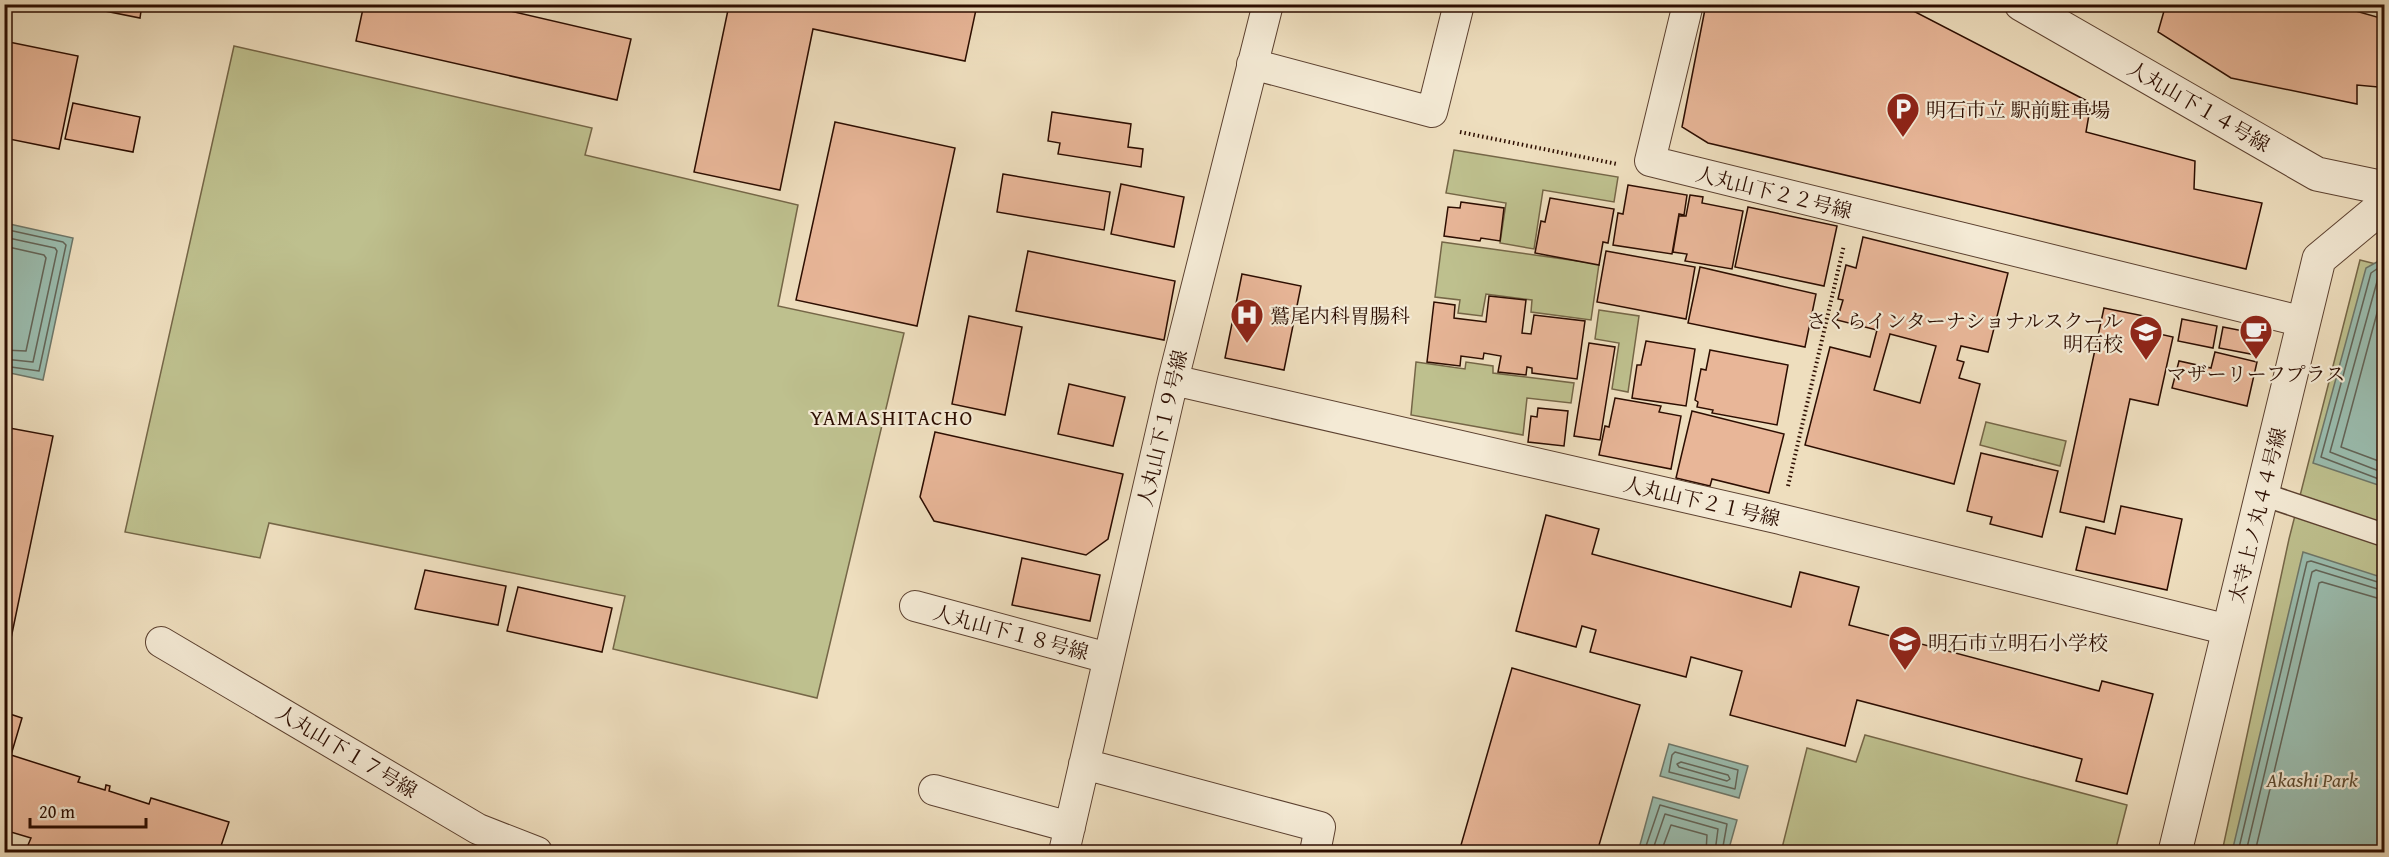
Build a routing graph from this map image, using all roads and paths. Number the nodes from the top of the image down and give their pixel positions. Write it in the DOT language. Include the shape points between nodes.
graph roads {
  1 [pos="1268,4"];
  2 [pos="1459,4"];
  3 [pos="1688,4"];
  4 [pos="2021,4"];
  5 [pos="1252,64"];
  6 [pos="1432,112"];
  7 [pos="1650,161"];
  8 [pos="2385,188"];
  9 [pos="2385,205"];
  10 [pos="1852,211"];
  11 [pos="2304,322"];
  12 [pos="1173,380"];
  13 [pos="2262,494"];
  14 [pos="1780,519"];
  15 [pos="2385,535"];
  16 [pos="915,606"];
  17 [pos="2229,630"];
  18 [pos="161,642"];
  19 [pos="1108,658"];
  20 [pos="1084,764"];
  21 [pos="934,790"];
  22 [pos="1067,840"];
  23 [pos="537,852"];
  24 [pos="1315,852"];
  25 [pos="2175,852"];
  1 -- 5 [label="street, 人丸山下１９号線"];
  2 -- 6 [label="street"];
  3 -- 7 [label="street"];
  4 -- 8 [label="street, 人丸山下１４号線" via="2317,174"];
  5 -- 6 [label="street"];
  5 -- 12 [label="street, 人丸山下１９号線"];
  6 -- 7 [label="path" via="1438,127 1627,166"];
  7 -- 10 [label="street, 人丸山下２２号線"];
  9 -- 11 [label="street, 太寺上ノ丸４４号線" via="2319,259"];
  10 -- 11 [label="street, 人丸山下２２号線"];
  10 -- 14 [label="path"];
  11 -- 13 [label="street, 太寺上ノ丸４４号線"];
  12 -- 14 [label="street, 人丸山下２１号線"];
  12 -- 19 [label="street, 人丸山下１９号線"];
  13 -- 15 [label="street"];
  13 -- 17 [label="street, 太寺上ノ丸４４号線"];
  14 -- 17 [label="street, 人丸山下２１号線"];
  16 -- 19 [label="street, 人丸山下１８号線"];
  17 -- 25 [label="street, 太寺上ノ丸４４号線"];
  18 -- 23 [label="street, 人丸山下１７号線" via="478,829"];
  19 -- 20 [label="street, 人丸山下１９号線"];
  20 -- 22 [label="street, 人丸山下１９号線"];
  20 -- 24 [label="street" via="1320,827"];
  21 -- 22 [label="street"];
}
